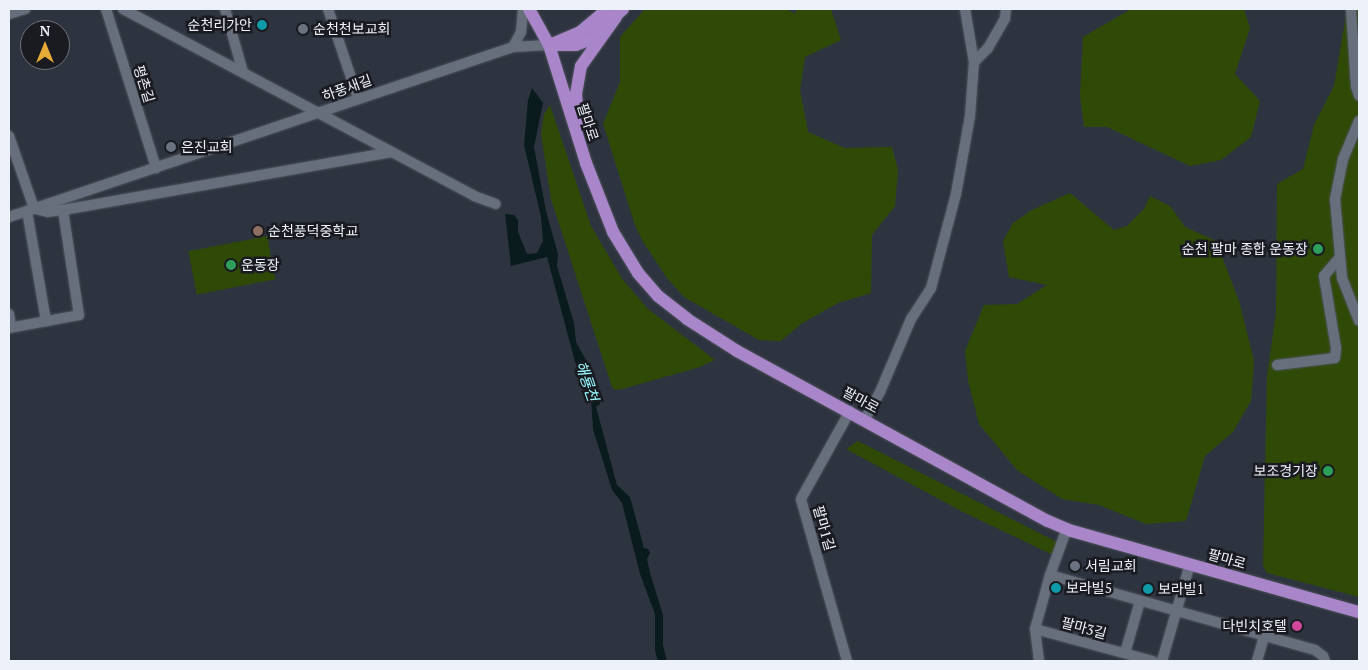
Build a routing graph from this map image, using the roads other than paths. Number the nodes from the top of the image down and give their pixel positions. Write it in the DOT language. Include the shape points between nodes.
graph roads {
  1 [pos="25,9"];
  2 [pos="106,9"];
  3 [pos="123,9"];
  4 [pos="225,9"];
  5 [pos="328,9"];
  6 [pos="523,9"];
  7 [pos="529,9"];
  8 [pos="965,9"];
  9 [pos="1006,9"];
  10 [pos="1350,9"];
  11 [pos="616,11"];
  12 [pos="9,14"];
  13 [pos="549,44"];
  14 [pos="513,47"];
  15 [pos="974,62"];
  16 [pos="243,72"];
  17 [pos="1359,96"];
  18 [pos="358,98"];
  19 [pos="318,112"];
  20 [pos="1359,121"];
  21 [pos="9,136"];
  22 [pos="581,149"];
  23 [pos="392,152"];
  24 [pos="156,168"];
  25 [pos="496,204"];
  26 [pos="31,210"];
  27 [pos="63,210"];
  28 [pos="9,217"];
  29 [pos="1339,258"];
  30 [pos="9,314"];
  31 [pos="46,321"];
  32 [pos="1359,321"];
  33 [pos="10,328"];
  34 [pos="1277,365"];
  35 [pos="850,411"];
  36 [pos="865,419"];
  37 [pos="1066,528"];
  38 [pos="1190,564"];
  39 [pos="1050,575"];
  40 [pos="1140,601"];
  41 [pos="1359,606"];
  42 [pos="1340,607"];
  43 [pos="1177,612"];
  44 [pos="1359,612"];
  45 [pos="1359,618"];
  46 [pos="1035,629"];
  47 [pos="1264,636"];
  48 [pos="1125,653"];
  49 [pos="847,661"];
  50 [pos="1039,661"];
  51 [pos="1153,661"];
  52 [pos="1162,661"];
  53 [pos="1256,661"];
  54 [pos="1325,661"];
  1 -- 12 [label="street"];
  2 -- 24 [label="street, 평촌길"];
  3 -- 16 [label="street"];
  4 -- 16 [label="street"];
  5 -- 18 [label="street"];
  6 -- 14 [label="street" via="521,32"];
  7 -- 13 [label="main road, 팔마로"];
  8 -- 15 [label="street"];
  9 -- 15 [label="street" via="1005,18 988,48"];
  10 -- 17 [label="street"];
  11 -- 13 [label="main road" via="589,40 576,45"];
  11 -- 22 [label="main road" via="581,66 577,78"];
  13 -- 14 [label="street, 하풍새길"];
  13 -- 22 [label="main road, 팔마로"];
  14 -- 18 [label="street, 하풍새길"];
  15 -- 36 [label="street" via="970,116 961,166 933,281 928,296 911,319"];
  16 -- 19 [label="street"];
  18 -- 19 [label="street, 하풍새길"];
  19 -- 23 [label="street"];
  19 -- 24 [label="street, 하풍새길"];
  20 -- 29 [label="street" via="1336,186"];
  21 -- 26 [label="street"];
  22 -- 35 [label="main road, 팔마로" via="618,242 658,296 706,332"];
  23 -- 25 [label="street" via="474,196"];
  23 -- 27 [label="street"];
  24 -- 26 [label="street, 하풍새길"];
  26 -- 27 [label="street"];
  26 -- 28 [label="street"];
  26 -- 31 [label="street"];
  27 -- 31 [label="street" via="79,315"];
  29 -- 32 [label="street" via="1347,294"];
  29 -- 34 [label="street" via="1324,276 1335,358"];
  30 -- 33 [label="street"];
  31 -- 33 [label="street"];
  35 -- 36 [label="main road, 팔마로"];
  35 -- 49 [label="street, 팔마1길" via="801,499"];
  36 -- 37 [label="main road, 팔마로"];
  37 -- 38 [label="main road, 팔마로"];
  37 -- 39 [label="street"];
  38 -- 42 [label="main road, 팔마로"];
  38 -- 43 [label="street"];
  39 -- 40 [label="street"];
  39 -- 46 [label="street"];
  40 -- 43 [label="street"];
  40 -- 48 [label="street"];
  41 -- 42 [label="street"];
  42 -- 44 [label="main road, 팔마로"];
  42 -- 45 [label="street"];
  43 -- 47 [label="street"];
  43 -- 52 [label="street"];
  46 -- 48 [label="street, 팔마3길"];
  46 -- 50 [label="street"];
  47 -- 53 [label="street"];
  47 -- 54 [label="street" via="1315,650"];
  48 -- 51 [label="street, 팔마3길"];
}
